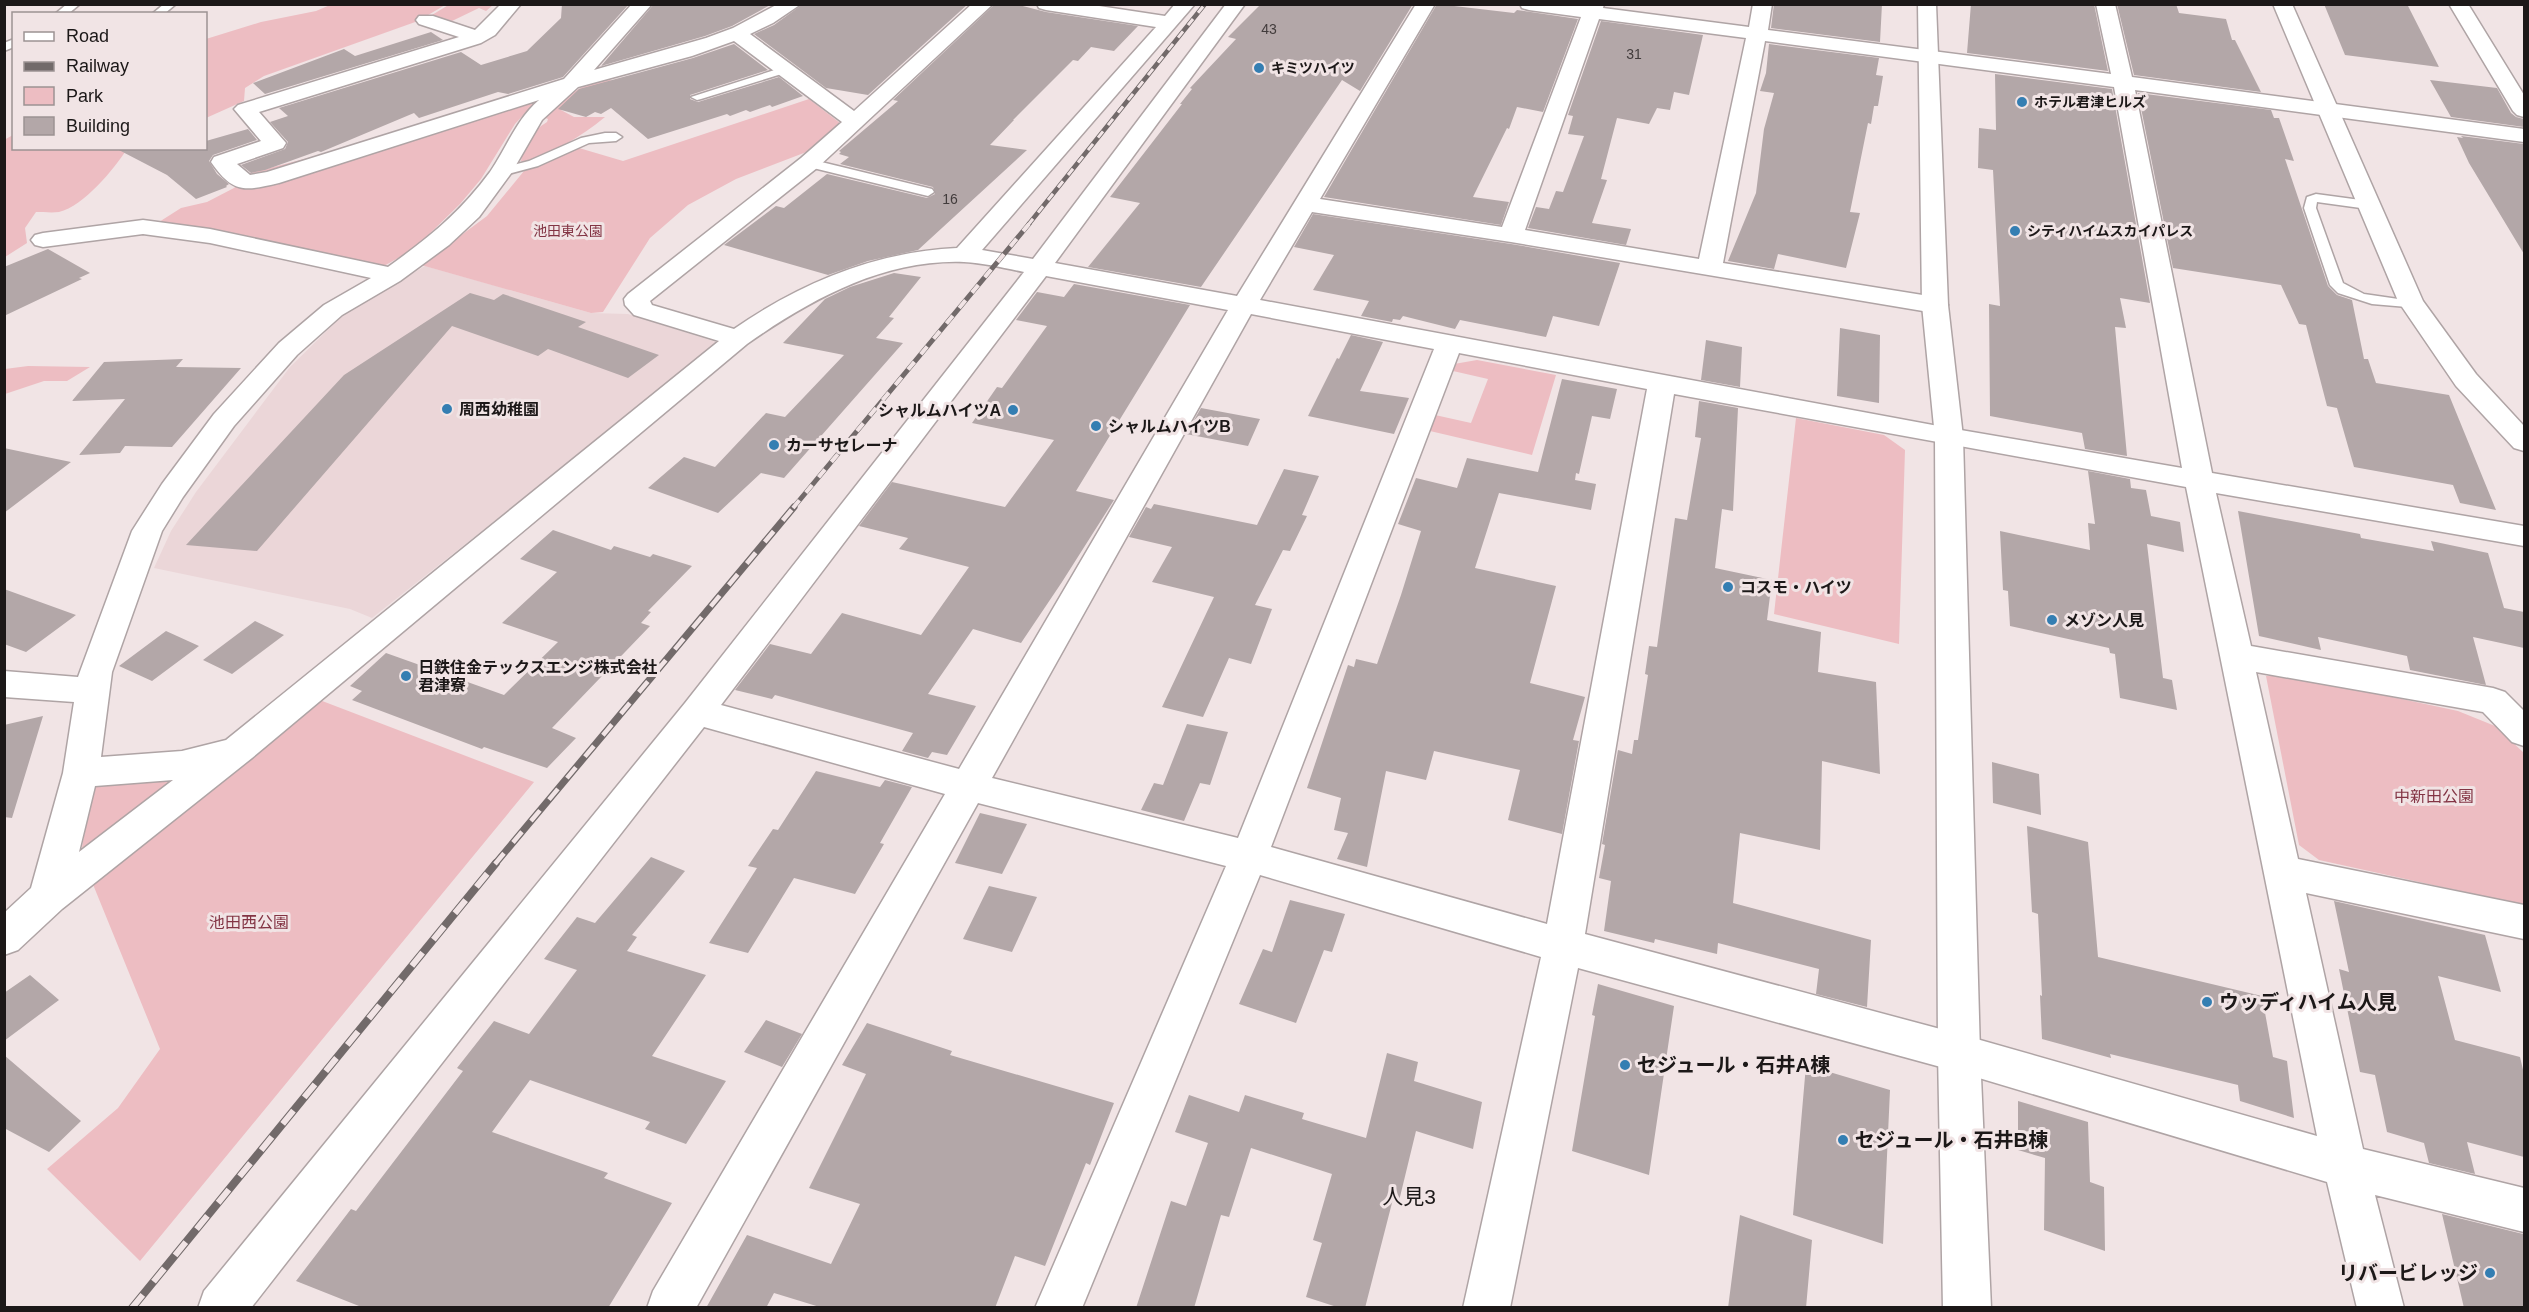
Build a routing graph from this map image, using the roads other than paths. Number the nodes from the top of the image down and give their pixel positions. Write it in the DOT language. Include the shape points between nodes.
graph roads {
  1 [pos="512,4"];
  2 [pos="644,4"];
  3 [pos="792,4"];
  4 [pos="984,4"];
  5 [pos="1046,4"];
  6 [pos="1186,4"];
  7 [pos="1236,4"];
  8 [pos="1426,4"];
  9 [pos="1529,4"];
  10 [pos="1763,4"];
  11 [pos="1927,4"];
  12 [pos="2105,4"];
  13 [pos="2282,4"];
  14 [pos="2458,4"];
  15 [pos="1594,9"];
  16 [pos="426,20"];
  17 [pos="1170,23"];
  18 [pos="737,34"];
  19 [pos="1758,34"];
  20 [pos="477,37"];
  21 [pos="1928,57"];
  22 [pos="784,70"];
  23 [pos="2123,82"];
  24 [pos="570,84"];
  25 [pos="697,96"];
  26 [pos="2325,107"];
  27 [pos="2524,111"];
  28 [pos="856,122"];
  29 [pos="2524,135"];
  30 [pos="616,137"];
  31 [pos="809,163"];
  32 [pos="501,172"];
  33 [pos="928,192"];
  34 [pos="1306,204"];
  35 [pos="2368,205"];
  36 [pos="1511,235"];
  37 [pos="43,240"];
  38 [pos="964,255"];
  39 [pos="1040,267"];
  40 [pos="1709,269"];
  41 [pos="384,273"];
  42 [pos="1244,304"];
  43 [pos="1935,305"];
  44 [pos="2414,305"];
  45 [pos="738,338"];
  46 [pos="1449,344"];
  47 [pos="1662,383"];
  48 [pos="1949,437"];
  49 [pos="2524,442"];
  50 [pos="2199,481"];
  51 [pos="2524,536"];
  52 [pos="2238,656"];
  53 [pos="4,684"];
  54 [pos="93,691"];
  55 [pos="697,712"];
  56 [pos="2524,732"];
  57 [pos="240,748"];
  58 [pos="81,773"];
  59 [pos="968,786"];
  60 [pos="1249,856"];
  61 [pos="2283,872"];
  62 [pos="48,897"];
  63 [pos="2524,922"];
  64 [pos="4,939"];
  65 [pos="1563,946"];
  66 [pos="1959,1053"];
  67 [pos="2345,1166"];
  68 [pos="2524,1210"];
  69 [pos="221,1308"];
  70 [pos="670,1308"];
  71 [pos="1058,1308"];
  72 [pos="1486,1308"];
  73 [pos="1967,1308"];
  74 [pos="2381,1308"];
  1 -- 20 [label="street" via="488,31"];
  2 -- 24 [label="street"];
  3 -- 18 [label="street"];
  4 -- 28 [label="street"];
  5 -- 17 [label="street"];
  6 -- 17 [label="street"];
  7 -- 39 [label="street"];
  8 -- 34 [label="street"];
  9 -- 15 [label="street"];
  10 -- 19 [label="street"];
  11 -- 21 [label="street"];
  12 -- 23 [label="street"];
  13 -- 26 [label="street"];
  14 -- 27 [label="street"];
  15 -- 19 [label="street"];
  15 -- 36 [label="street"];
  16 -- 20 [label="street"];
  17 -- 38 [label="street"];
  18 -- 22 [label="street"];
  18 -- 24 [label="street"];
  19 -- 21 [label="street"];
  19 -- 40 [label="street"];
  20 -- 24 [label="street" via="245,109 275,143 222,162 245,183 272,178"];
  21 -- 23 [label="street"];
  21 -- 43 [label="street"];
  22 -- 25 [label="lane"];
  22 -- 28 [label="street"];
  23 -- 26 [label="street"];
  23 -- 50 [label="street"];
  24 -- 32 [label="street" via="534,116"];
  26 -- 29 [label="street"];
  26 -- 35 [label="street"];
  28 -- 31 [label="street"];
  30 -- 32 [label="lane" via="596,136 537,163"];
  31 -- 33 [label="lane"];
  31 -- 45 [label="street" via="637,299 643,310"];
  32 -- 54 [label="street" via="471,212 441,240 391,276 333,310 288,349 224,420 147,531 95,672"];
  34 -- 36 [label="street"];
  34 -- 42 [label="street"];
  35 -- 44 [label="street"];
  35 -- 44 [label="lane" via="2325,198 2312,200 2310,208 2337,285 2351,295"];
  36 -- 40 [label="street"];
  37 -- 41 [label="street" via="142,227 210,236"];
  38 -- 39 [label="street"];
  38 -- 45 [label="street" via="927,258 845,278 805,295"];
  39 -- 42 [label="street"];
  39 -- 55 [label="street"];
  40 -- 43 [label="street"];
  42 -- 46 [label="street"];
  42 -- 59 [label="street"];
  43 -- 48 [label="street"];
  44 -- 49 [label="street" via="2466,380"];
  45 -- 57 [label="street"];
  46 -- 47 [label="street"];
  46 -- 60 [label="street"];
  47 -- 48 [label="street"];
  47 -- 65 [label="street"];
  48 -- 50 [label="street"];
  48 -- 66 [label="street"];
  50 -- 51 [label="street"];
  50 -- 52 [label="street"];
  52 -- 56 [label="street" via="2493,701"];
  52 -- 61 [label="street"];
  53 -- 54 [label="street"];
  54 -- 58 [label="street"];
  55 -- 59 [label="street"];
  55 -- 69 [label="street"];
  57 -- 58 [label="street" via="182,765"];
  57 -- 62 [label="street"];
  58 -- 62 [label="street"];
  59 -- 60 [label="street"];
  59 -- 70 [label="street"];
  60 -- 65 [label="street"];
  60 -- 71 [label="street"];
  61 -- 63 [label="street"];
  61 -- 67 [label="street"];
  62 -- 64 [label="street"];
  65 -- 66 [label="street"];
  65 -- 72 [label="street"];
  66 -- 67 [label="street"];
  66 -- 73 [label="street"];
  67 -- 68 [label="street"];
  67 -- 74 [label="street"];
}
